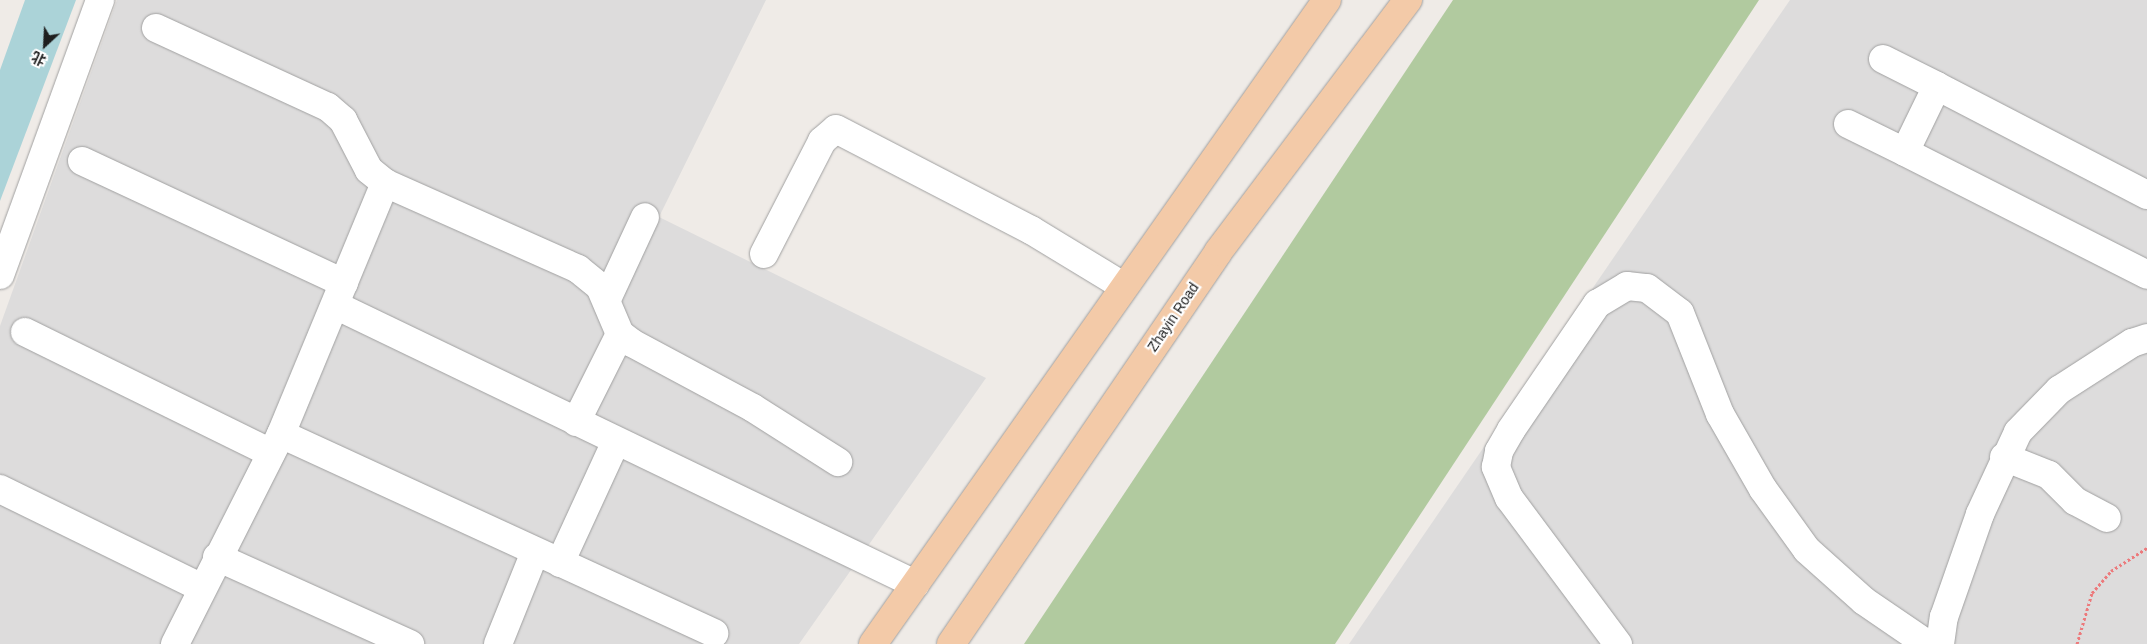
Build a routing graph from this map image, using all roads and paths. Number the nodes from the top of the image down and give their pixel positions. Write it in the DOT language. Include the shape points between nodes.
graph roads {
  1 [pos="100,0"];
  2 [pos="1327,0"];
  3 [pos="1408,0"];
  4 [pos="156,28"];
  5 [pos="1883,59"];
  6 [pos="1937,86"];
  7 [pos="1848,124"];
  8 [pos="1905,152"];
  9 [pos="82,161"];
  10 [pos="385,183"];
  11 [pos="2147,195"];
  12 [pos="645,217"];
  13 [pos="764,254"];
  14 [pos="0,275"];
  15 [pos="2147,275"];
  16 [pos="1123,286"];
  17 [pos="339,294"];
  18 [pos="607,300"];
  19 [pos="25,332"];
  20 [pos="620,334"];
  21 [pos="2147,338"];
  22 [pos="576,422"];
  23 [pos="616,441"];
  24 [pos="276,443"];
  25 [pos="2004,457"];
  26 [pos="838,462"];
  27 [pos="0,489"];
  28 [pos="2107,518"];
  29 [pos="2147,548"];
  30 [pos="535,552"];
  31 [pos="217,557"];
  32 [pos="560,563"];
  33 [pos="915,584"];
  34 [pos="202,588"];
  35 [pos="714,632"];
  36 [pos="175,644"];
  37 [pos="410,644"];
  38 [pos="498,644"];
  39 [pos="873,644"];
  40 [pos="952,644"];
  41 [pos="1618,644"];
  42 [pos="1927,644"];
  43 [pos="1940,644"];
  44 [pos="2077,644"];
  1 -- 14 [label="lane"];
  2 -- 16 [label="main road"];
  3 -- 40 [label="main road, Zhayin Road" via="1218,252"];
  4 -- 10 [label="lane" via="328,107 342,120 369,170"];
  5 -- 6 [label="lane"];
  6 -- 8 [label="lane"];
  6 -- 11 [label="lane"];
  7 -- 8 [label="lane"];
  8 -- 15 [label="lane"];
  9 -- 17 [label="lane"];
  10 -- 17 [label="lane"];
  10 -- 18 [label="lane" via="578,269 600,287"];
  12 -- 18 [label="lane"];
  13 -- 16 [label="lane" via="822,141 836,129 1031,230"];
  16 -- 33 [label="main road"];
  17 -- 22 [label="lane"];
  17 -- 24 [label="lane"];
  18 -- 20 [label="lane"];
  19 -- 24 [label="lane"];
  20 -- 22 [label="lane"];
  20 -- 26 [label="lane"];
  21 -- 25 [label="lane" via="2059,390 2018,432"];
  22 -- 23 [label="lane"];
  23 -- 32 [label="lane"];
  23 -- 33 [label="lane"];
  24 -- 30 [label="lane"];
  24 -- 31 [label="lane"];
  25 -- 28 [label="lane" via="2049,475 2075,501"];
  25 -- 43 [label="lane" via="1957,580"];
  27 -- 34 [label="lane"];
  29 -- 44 [label="path" via="2111,571 2092,594"];
  30 -- 32 [label="lane"];
  30 -- 38 [label="lane"];
  31 -- 34 [label="lane"];
  31 -- 37 [label="lane"];
  32 -- 35 [label="lane"];
  33 -- 39 [label="main road"];
  34 -- 36 [label="lane"];
  41 -- 42 [label="lane" via="1509,498 1496,467 1499,450 1511,430 1597,304 1627,286 1647,288 1680,313 1720,414 1763,489 1806,550 1864,601"];
}
